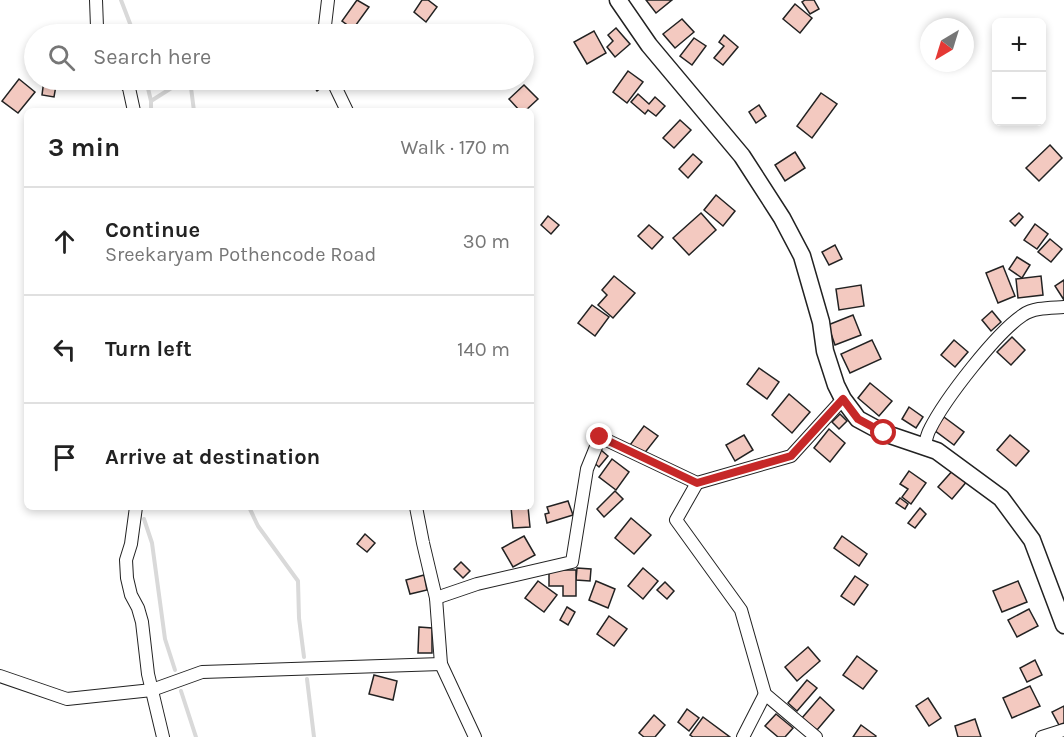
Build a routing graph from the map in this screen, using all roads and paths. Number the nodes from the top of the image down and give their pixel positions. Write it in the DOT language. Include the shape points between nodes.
graph roads {
  1 [pos="96,0"];
  2 [pos="328,0"];
  3 [pos="618,0"];
  4 [pos="97,24"];
  5 [pos="325,24"];
  6 [pos="129,90"];
  7 [pos="337,90"];
  8 [pos="133,108"];
  9 [pos="345,108"];
  10 [pos="1064,307"];
  11 [pos="843,399"];
  12 [pos="924,447"];
  13 [pos="697,483"];
  14 [pos="136,510"];
  15 [pos="417,510"];
  16 [pos="436,598"];
  17 [pos="1064,625"];
  18 [pos="441,664"];
  19 [pos="0,675"];
  20 [pos="152,690"];
  21 [pos="765,694"];
  22 [pos="1064,730"];
  23 [pos="163,737"];
  24 [pos="475,737"];
  25 [pos="743,737"];
  26 [pos="816,737"];
  27 [pos="1042,737"];
  1 -- 4 [label="street"];
  2 -- 5 [label="street"];
  3 -- 11 [label="main road" via="649,45 742,156 782,218 802,256 825,351"];
  6 -- 8 [label="street"];
  7 -- 9 [label="street"];
  10 -- 12 [label="street" via="1030,311 999,337 946,404 929,430"];
  11 -- 12 [label="main road" via="858,419"];
  11 -- 13 [label="street" via="791,456"];
  12 -- 17 [label="main road" via="937,451 1001,498 1032,540"];
  13 -- 16 [label="street" via="600,437 587,469 572,562 477,584"];
  13 -- 21 [label="street" via="676,520 741,610"];
  14 -- 20 [label="street" via="126,560 127,578 140,615"];
  15 -- 16 [label="street"];
  16 -- 18 [label="street"];
  18 -- 20 [label="street" via="202,672"];
  18 -- 24 [label="street"];
  19 -- 20 [label="street" via="67,699"];
  20 -- 23 [label="street"];
  21 -- 25 [label="street"];
  21 -- 26 [label="street"];
  22 -- 27 [label="street"];
}
